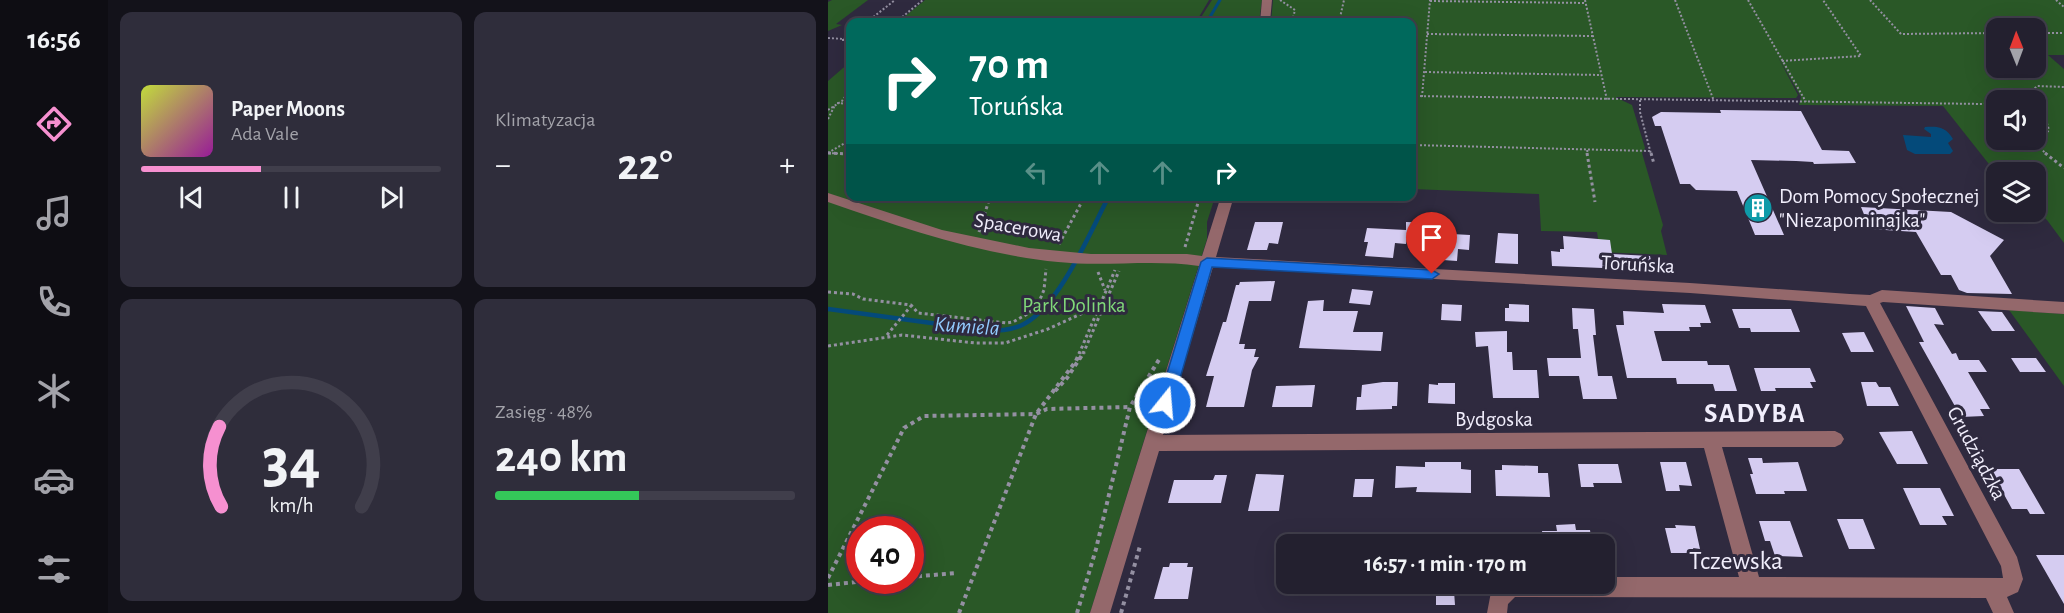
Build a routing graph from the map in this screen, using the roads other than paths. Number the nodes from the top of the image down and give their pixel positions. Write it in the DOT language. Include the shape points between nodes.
graph roads {
  1 [pos="1267,0"];
  2 [pos="1265,18"];
  3 [pos="828,197"];
  4 [pos="1226,201"];
  5 [pos="1207,262"];
  6 [pos="1870,301"];
  7 [pos="2064,308"];
  8 [pos="1835,439"];
  9 [pos="1711,440"];
  10 [pos="1153,443"];
  11 [pos="1751,586"];
  12 [pos="1992,588"];
  13 [pos="1100,613"];
  14 [pos="1497,613"];
  15 [pos="2004,613"];
  1 -- 2 [label="street"];
  3 -- 5 [label="street, Spacerowa" via="910,226 1056,257"];
  4 -- 5 [label="street"];
  5 -- 6 [label="street, Toruńska"];
  5 -- 10 [label="street"];
  6 -- 7 [label="street, Toruńska" via="1882,296"];
  6 -- 12 [label="street, Grudziądzka" via="2010,564 2011,585"];
  8 -- 9 [label="street, Bydgoska"];
  9 -- 10 [label="street, Bydgoska"];
  9 -- 11 [label="street"];
  10 -- 13 [label="street"];
  11 -- 12 [label="street, Tczewska"];
  11 -- 14 [label="street, Tczewska" via="1511,587 1498,599"];
  12 -- 15 [label="street"];
}
